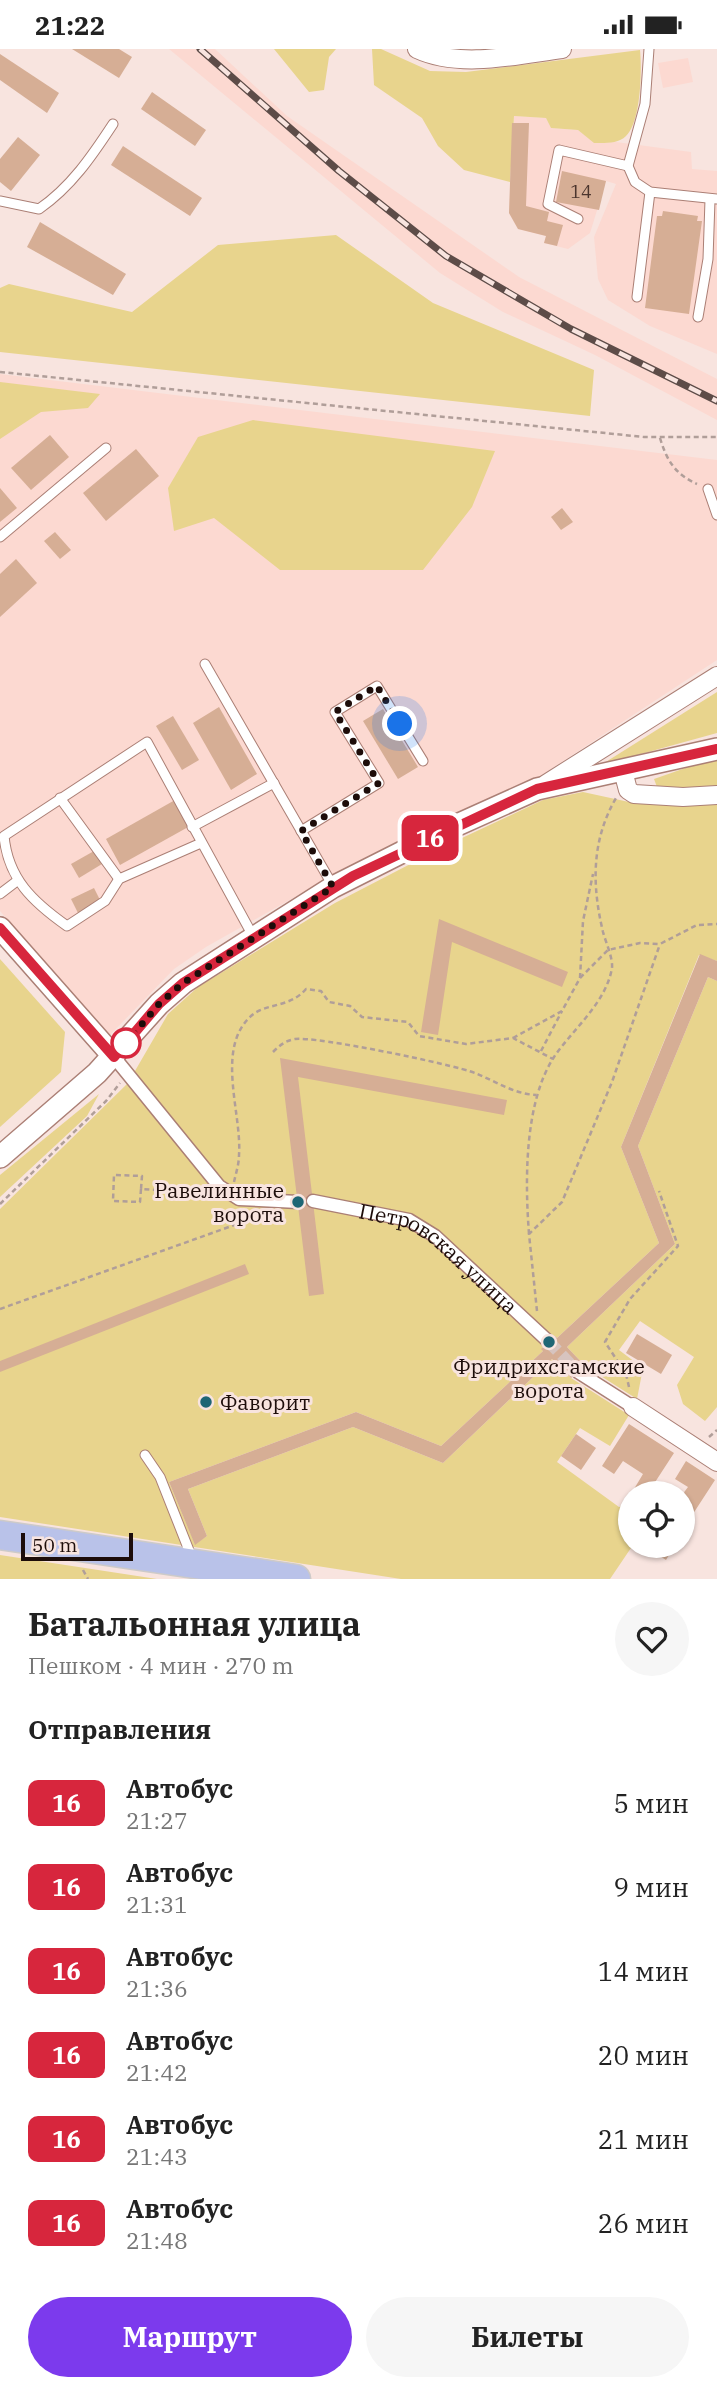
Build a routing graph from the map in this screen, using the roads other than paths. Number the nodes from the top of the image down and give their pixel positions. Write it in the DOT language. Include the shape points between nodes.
graph roads {
  1 [pos="417,49"];
  2 [pos="562,49"];
  3 [pos="649,49"];
  4 [pos="113,124"];
  5 [pos="628,166"];
  6 [pos="650,192"];
  7 [pos="714,199"];
  8 [pos="0,201"];
  9 [pos="578,219"];
  10 [pos="637,297"];
  11 [pos="698,317"];
  12 [pos="106,448"];
  13 [pos="708,489"];
  14 [pos="717,515"];
  15 [pos="0,537"];
  16 [pos="205,664"];
  17 [pos="717,676"];
  18 [pos="717,749"];
  19 [pos="423,761"];
  20 [pos="626,781"];
  21 [pos="274,783"];
  22 [pos="537,789"];
  23 [pos="717,795"];
  24 [pos="60,798"];
  25 [pos="192,827"];
  26 [pos="301,831"];
  27 [pos="201,843"];
  28 [pos="119,879"];
  29 [pos="18,881"];
  30 [pos="333,887"];
  31 [pos="0,894"];
  32 [pos="0,928"];
  33 [pos="254,938"];
  34 [pos="121,1065"];
  35 [pos="0,1157"];
  36 [pos="313,1201"];
  37 [pos="298,1202"];
  38 [pos="549,1342"];
  39 [pos="578,1372"];
  40 [pos="633,1407"];
  41 [pos="145,1455"];
  42 [pos="717,1462"];
  43 [pos="0,1535"];
  44 [pos="194,1564"];
  45 [pos="296,1579"];
  1 -- 2 [label="street" via="462,58"];
  3 -- 5 [label="lane" via="645,104"];
  4 -- 8 [label="lane" via="88,162 56,197 38,209"];
  5 -- 6 [label="lane" via="635,182"];
  5 -- 9 [label="lane" via="559,150 548,204"];
  6 -- 7 [label="lane"];
  6 -- 10 [label="lane"];
  7 -- 11 [label="lane"];
  12 -- 15 [label="lane"];
  13 -- 14 [label="lane"];
  16 -- 21 [label="lane"];
  17 -- 22 [label="street"];
  18 -- 20 [label="street"];
  19 -- 26 [label="lane" via="377,686 335,712 379,783"];
  20 -- 22 [label="street"];
  20 -- 23 [label="street" via="640,795"];
  21 -- 25 [label="lane"];
  21 -- 26 [label="lane"];
  22 -- 30 [label="street"];
  24 -- 25 [label="lane" via="147,742"];
  24 -- 28 [label="lane"];
  24 -- 29 [label="lane" via="4,836 6,858"];
  25 -- 27 [label="lane"];
  26 -- 30 [label="lane"];
  27 -- 28 [label="lane"];
  27 -- 33 [label="lane"];
  28 -- 29 [label="lane" via="105,901 66,926 37,905"];
  29 -- 31 [label="lane"];
  30 -- 33 [label="street"];
  32 -- 34 [label="street"];
  33 -- 34 [label="street" via="183,983 159,1004"];
  34 -- 35 [label="street"];
  34 -- 37 [label="street" via="210,1176 236,1197"];
  36 -- 38 [label="street, Петровская улица" via="409,1220 435,1236"];
  39 -- 40 [label="street"];
  40 -- 42 [label="street"];
  41 -- 44 [label="lane" via="160,1477"];
  43 -- 44 [label="main road"];
  44 -- 45 [label="main road"];
}
